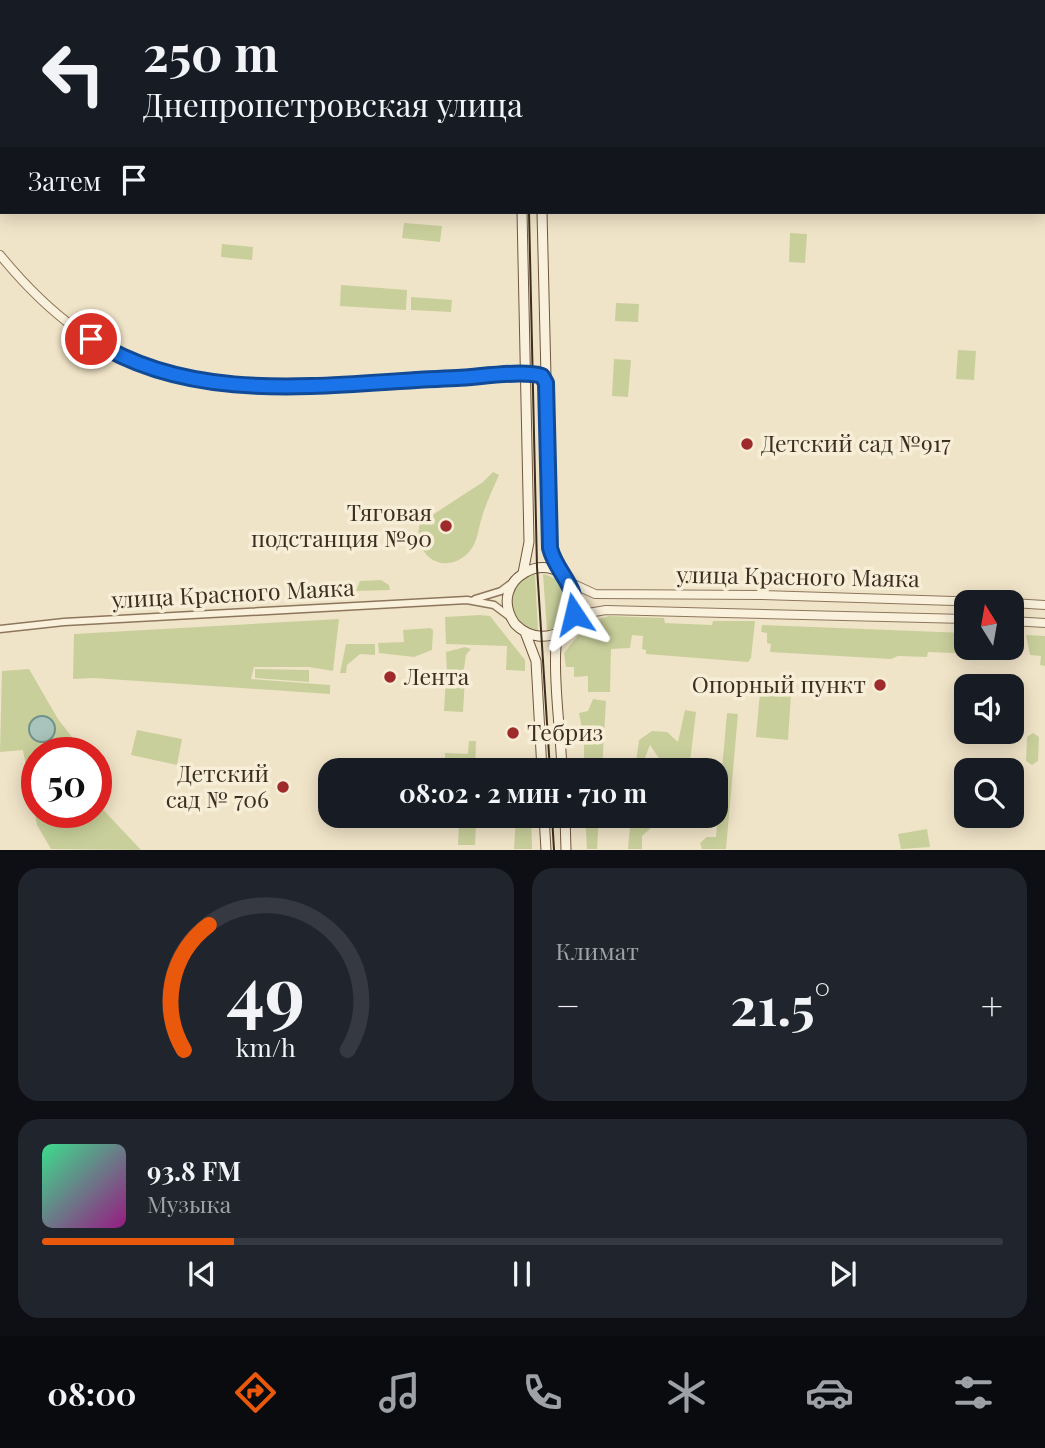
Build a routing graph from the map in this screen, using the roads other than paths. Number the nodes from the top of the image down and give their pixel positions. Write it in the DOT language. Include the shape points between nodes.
graph roads {
  1 [pos="522,214"];
  2 [pos="542,214"];
  3 [pos="0,255"];
  4 [pos="525,347"];
  5 [pos="545,348"];
  6 [pos="526,375"];
  7 [pos="546,383"];
  8 [pos="559,572"];
  9 [pos="523,573"];
  10 [pos="514,581"];
  11 [pos="569,582"];
  12 [pos="467,600"];
  13 [pos="954,601"];
  14 [pos="1024,604"];
  15 [pos="1045,605"];
  16 [pos="511,618"];
  17 [pos="954,619"];
  18 [pos="1024,622"];
  19 [pos="1045,623"];
  20 [pos="567,627"];
  21 [pos="0,629"];
  22 [pos="525,632"];
  23 [pos="541,758"];
  24 [pos="561,758"];
  25 [pos="545,828"];
  26 [pos="565,828"];
  27 [pos="546,849"];
  28 [pos="566,849"];
  1 -- 4 [label="main road"];
  2 -- 5 [label="main road"];
  3 -- 6 [label="street" via="41,301 91,339 128,359 187,378 260,386"];
  4 -- 5 [label="main road" via="533,354"];
  4 -- 6 [label="main road"];
  5 -- 7 [label="main road"];
  6 -- 7 [label="street" via="538,374"];
  6 -- 9 [label="main road" via="529,542"];
  7 -- 8 [label="main road" via="550,541"];
  8 -- 9 [label="main road" via="537,567"];
  8 -- 11 [label="main road"];
  9 -- 10 [label="main road"];
  10 -- 12 [label="street, улица Красного Маяка" via="501,591"];
  10 -- 16 [label="main road" via="507,599"];
  11 -- 13 [label="street, улица Красного Маяка" via="595,594"];
  11 -- 20 [label="main road" via="576,606"];
  12 -- 16 [label="street, улица Красного Маяка" via="494,605"];
  12 -- 21 [label="street, улица Красного Маяка"];
  14 -- 15 [label="street"];
  16 -- 22 [label="main road"];
  17 -- 20 [label="street, улица Красного Маяка" via="607,610 587,613"];
  18 -- 19 [label="street"];
  20 -- 22 [label="main road" via="545,636"];
  20 -- 24 [label="main road" via="556,645"];
  22 -- 23 [label="main road" via="536,661"];
  25 -- 27 [label="main road"];
  26 -- 28 [label="main road"];
}
